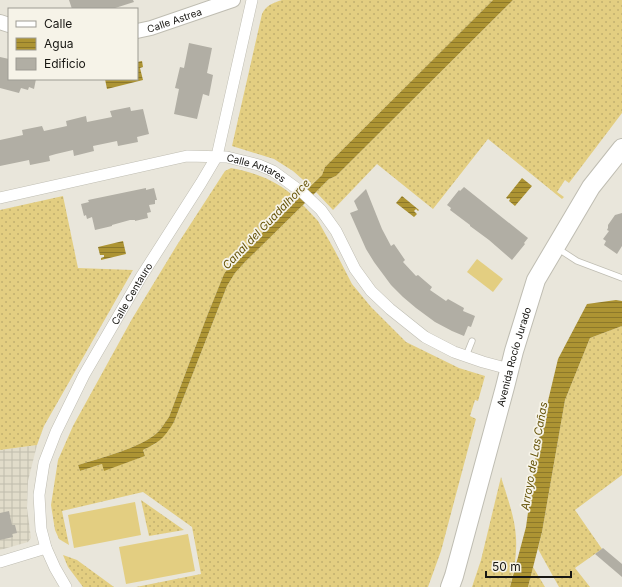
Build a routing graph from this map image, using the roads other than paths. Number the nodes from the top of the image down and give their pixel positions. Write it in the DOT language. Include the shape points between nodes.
graph roads {
  1 [pos="233,0"];
  2 [pos="252,0"];
  3 [pos="138,30"];
  4 [pos="622,148"];
  5 [pos="217,156"];
  6 [pos="0,198"];
  7 [pos="555,247"];
  8 [pos="622,278"];
  9 [pos="472,341"];
  10 [pos="466,356"];
  11 [pos="508,369"];
  12 [pos="46,548"];
  13 [pos="0,562"];
  14 [pos="66,587"];
  15 [pos="450,587"];
  1 -- 3 [label="street, Calle Astrea" via="151,28"];
  2 -- 5 [label="street, Calle Centauro"];
  4 -- 7 [label="main road, Avenida Rocío Jurado" via="591,186"];
  5 -- 6 [label="street, Calle Antares" via="187,156"];
  5 -- 10 [label="street, Calle Antares" via="259,165 273,171 299,190 321,210 336,231 355,269 371,291 425,338"];
  5 -- 12 [label="street, Calle Centauro" via="141,277 84,375 56,432 44,464 39,495 41,529"];
  7 -- 8 [label="lane" via="577,261"];
  7 -- 11 [label="main road, Avenida Rocío Jurado" via="536,280"];
  9 -- 10 [label="lane"];
  10 -- 11 [label="street, Calle Antares"];
  11 -- 15 [label="main road, Avenida Rocío Jurado"];
  12 -- 13 [label="street"];
  12 -- 14 [label="street, Calle Centauro"];
}
